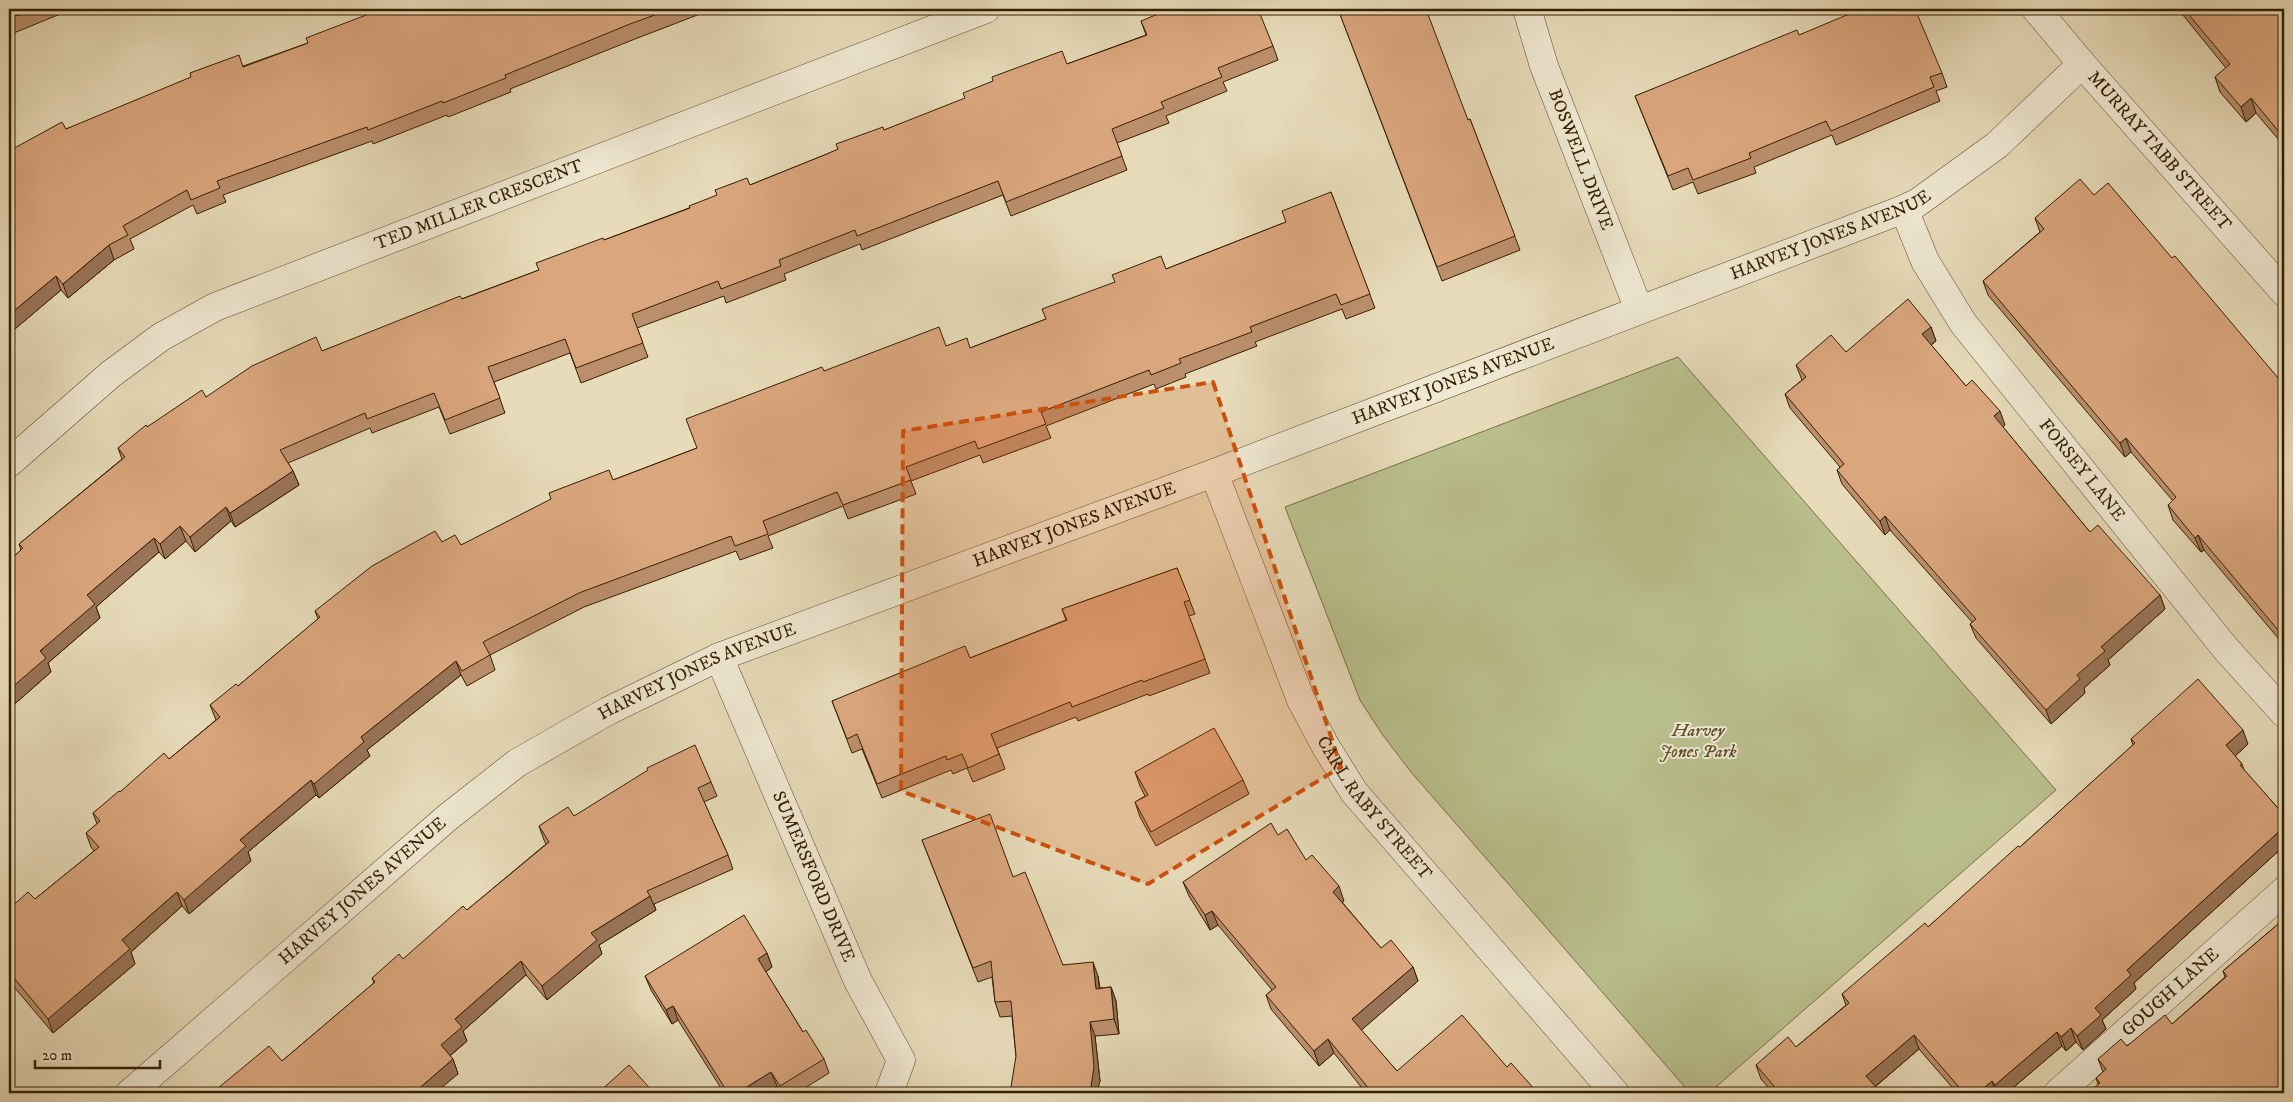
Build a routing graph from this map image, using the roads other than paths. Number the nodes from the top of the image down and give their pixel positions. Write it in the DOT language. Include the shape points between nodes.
graph roads {
  1 [pos="986,9"];
  2 [pos="1527,9"];
  3 [pos="2036,9"];
  4 [pos="2082,64"];
  5 [pos="1904,209"];
  6 [pos="2284,292"];
  7 [pos="1639,310"];
  8 [pos="9,463"];
  9 [pos="1214,473"];
  10 [pos="719,656"];
  11 [pos="2284,713"];
  12 [pos="2284,891"];
  13 [pos="130,1093"];
  14 [pos="889,1093"];
  15 [pos="1615,1093"];
  16 [pos="2058,1093"];
  1 -- 8 [label="street, TED MILLER CRESCENT" via="215,306 161,337 111,374"];
  2 -- 7 [label="street, BOSWELL DRIVE" via="1544,66"];
  3 -- 4 [label="street, MURRAY TABB STREET"];
  4 -- 5 [label="street, HARVEY JONES AVENUE" via="1997,145"];
  4 -- 6 [label="street, MURRAY TABB STREET"];
  5 -- 7 [label="street, HARVEY JONES AVENUE"];
  5 -- 11 [label="street, FORSEY LANE" via="1925,261 1963,323 2226,649"];
  7 -- 9 [label="street, HARVEY JONES AVENUE"];
  9 -- 10 [label="street, HARVEY JONES AVENUE"];
  9 -- 15 [label="street, CARL RABY STREET" via="1301,700 1354,792"];
  10 -- 13 [label="street, HARVEY JONES AVENUE" via="608,711 517,763 448,817"];
  10 -- 14 [label="street, SUMERSFORD DRIVE" via="858,981 901,1060"];
  12 -- 16 [label="street, GOUGH LANE"];
}
